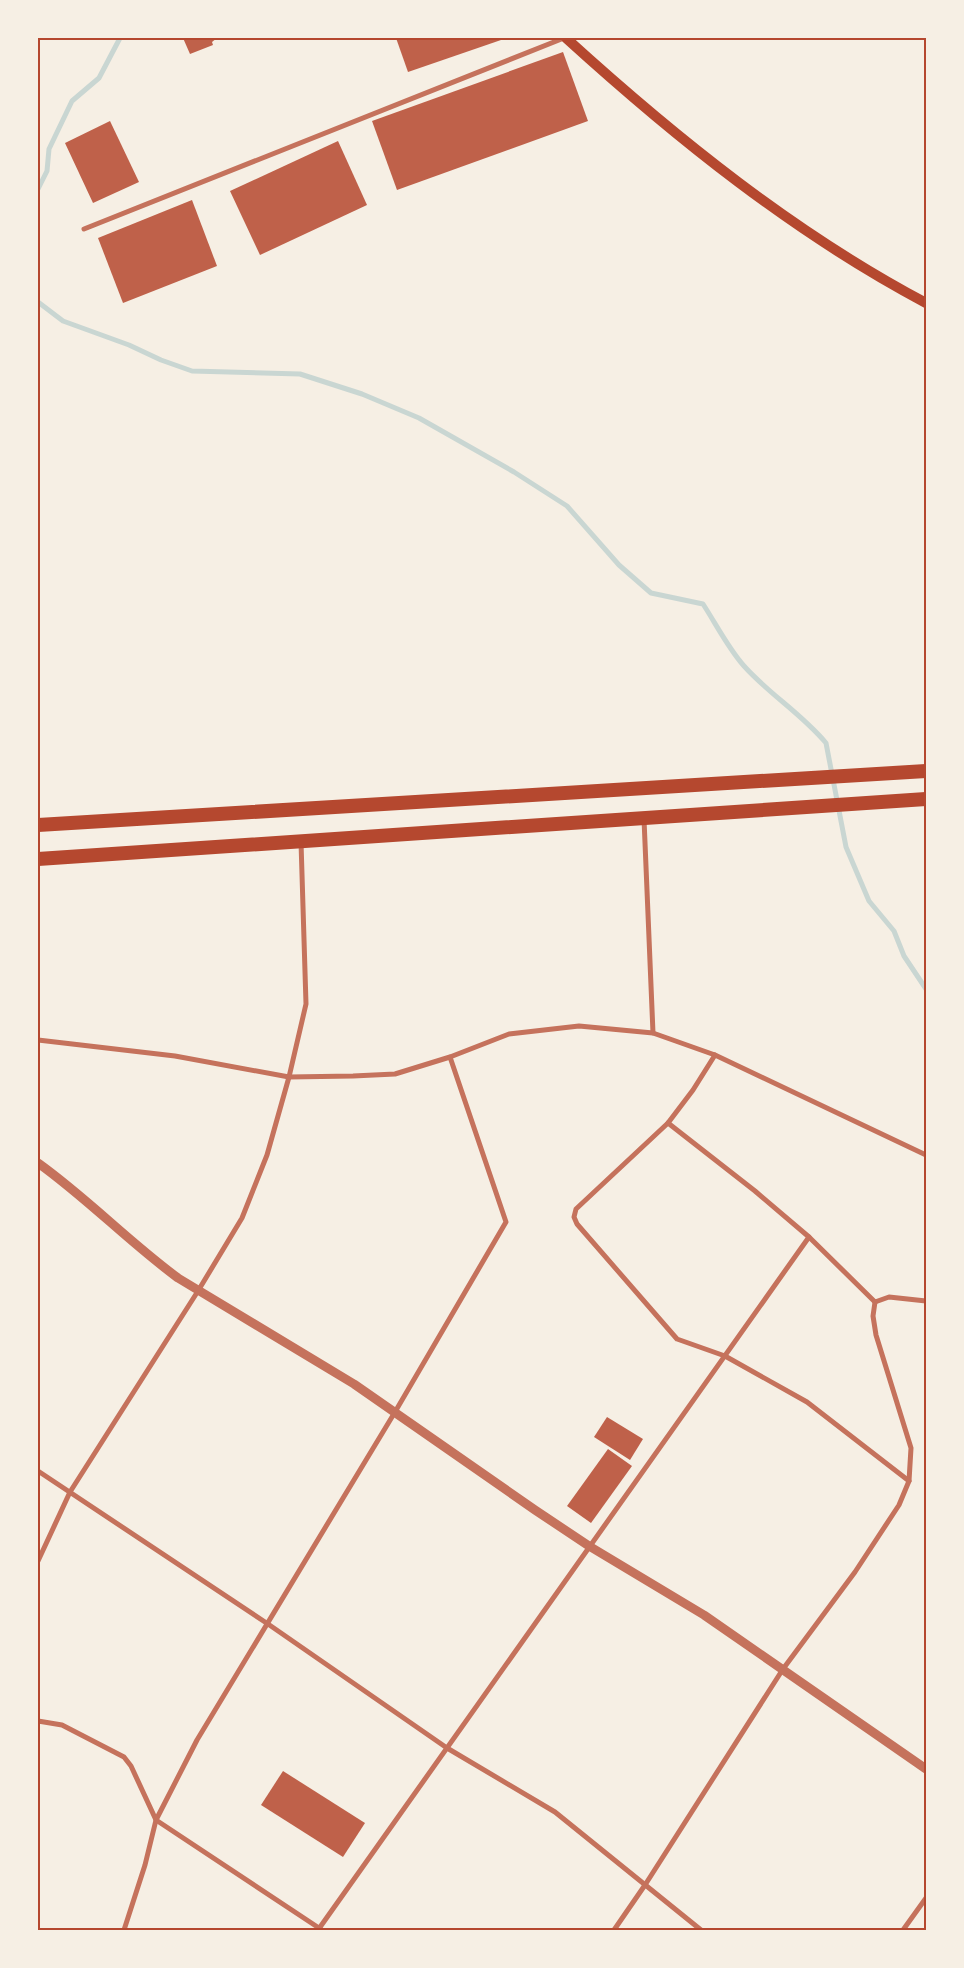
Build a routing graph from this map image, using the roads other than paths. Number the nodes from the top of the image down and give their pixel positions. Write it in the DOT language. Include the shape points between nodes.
graph roads {
  1 [pos="565,38"];
  2 [pos="84,229"];
  3 [pos="926,303"];
  4 [pos="926,771"];
  5 [pos="926,799"];
  6 [pos="644,818"];
  7 [pos="38,825"];
  8 [pos="301,841"];
  9 [pos="38,859"];
  10 [pos="652,1033"];
  11 [pos="38,1040"];
  12 [pos="715,1055"];
  13 [pos="450,1057"];
  14 [pos="289,1076"];
  15 [pos="668,1123"];
  16 [pos="926,1154"];
  17 [pos="38,1163"];
  18 [pos="809,1237"];
  19 [pos="198,1291"];
  20 [pos="926,1301"];
  21 [pos="875,1302"];
  22 [pos="725,1356"];
  23 [pos="395,1412"];
  24 [pos="38,1471"];
  25 [pos="909,1481"];
  26 [pos="70,1492"];
  27 [pos="589,1546"];
  28 [pos="38,1561"];
  29 [pos="268,1624"];
  30 [pos="783,1669"];
  31 [pos="38,1721"];
  32 [pos="447,1748"];
  33 [pos="926,1769"];
  34 [pos="156,1820"];
  35 [pos="646,1885"];
  36 [pos="926,1898"];
  37 [pos="124,1930"];
  38 [pos="320,1930"];
  39 [pos="614,1930"];
  40 [pos="701,1930"];
  41 [pos="903,1930"];
  1 -- 2 [label="street"];
  1 -- 3 [label="main road" via="624,91 736,181 842,255"];
  4 -- 7 [label="highway"];
  5 -- 6 [label="highway"];
  6 -- 8 [label="highway"];
  6 -- 10 [label="street"];
  8 -- 9 [label="highway"];
  8 -- 14 [label="street" via="306,1004"];
  10 -- 12 [label="street"];
  10 -- 13 [label="street" via="579,1026 509,1034"];
  11 -- 14 [label="street" via="175,1056"];
  12 -- 15 [label="street" via="694,1090"];
  12 -- 16 [label="street"];
  13 -- 14 [label="street" via="395,1074"];
  13 -- 23 [label="street" via="506,1222"];
  14 -- 19 [label="street" via="267,1155 242,1218"];
  15 -- 18 [label="street"];
  15 -- 22 [label="street" via="576,1209 574,1217 677,1339"];
  17 -- 19 [label="street" via="151,1258"];
  18 -- 21 [label="street"];
  18 -- 22 [label="street"];
  19 -- 23 [label="street" via="325,1365"];
  19 -- 26 [label="street"];
  20 -- 21 [label="street" via="889,1297"];
  21 -- 25 [label="street" via="876,1335 912,1448"];
  22 -- 25 [label="street" via="807,1402"];
  22 -- 27 [label="street"];
  23 -- 27 [label="street"];
  23 -- 29 [label="street"];
  24 -- 26 [label="street"];
  25 -- 30 [label="street" via="900,1505 860,1565"];
  26 -- 28 [label="street"];
  26 -- 29 [label="street"];
  27 -- 30 [label="street"];
  27 -- 32 [label="street"];
  29 -- 32 [label="street"];
  29 -- 34 [label="street" via="197,1740"];
  30 -- 33 [label="street"];
  30 -- 35 [label="street"];
  31 -- 34 [label="street" via="62,1725 124,1757"];
  32 -- 35 [label="street" via="556,1812"];
  32 -- 38 [label="street"];
  34 -- 37 [label="street"];
  34 -- 38 [label="street"];
  35 -- 39 [label="street"];
  35 -- 40 [label="street"];
  36 -- 41 [label="street"];
}
